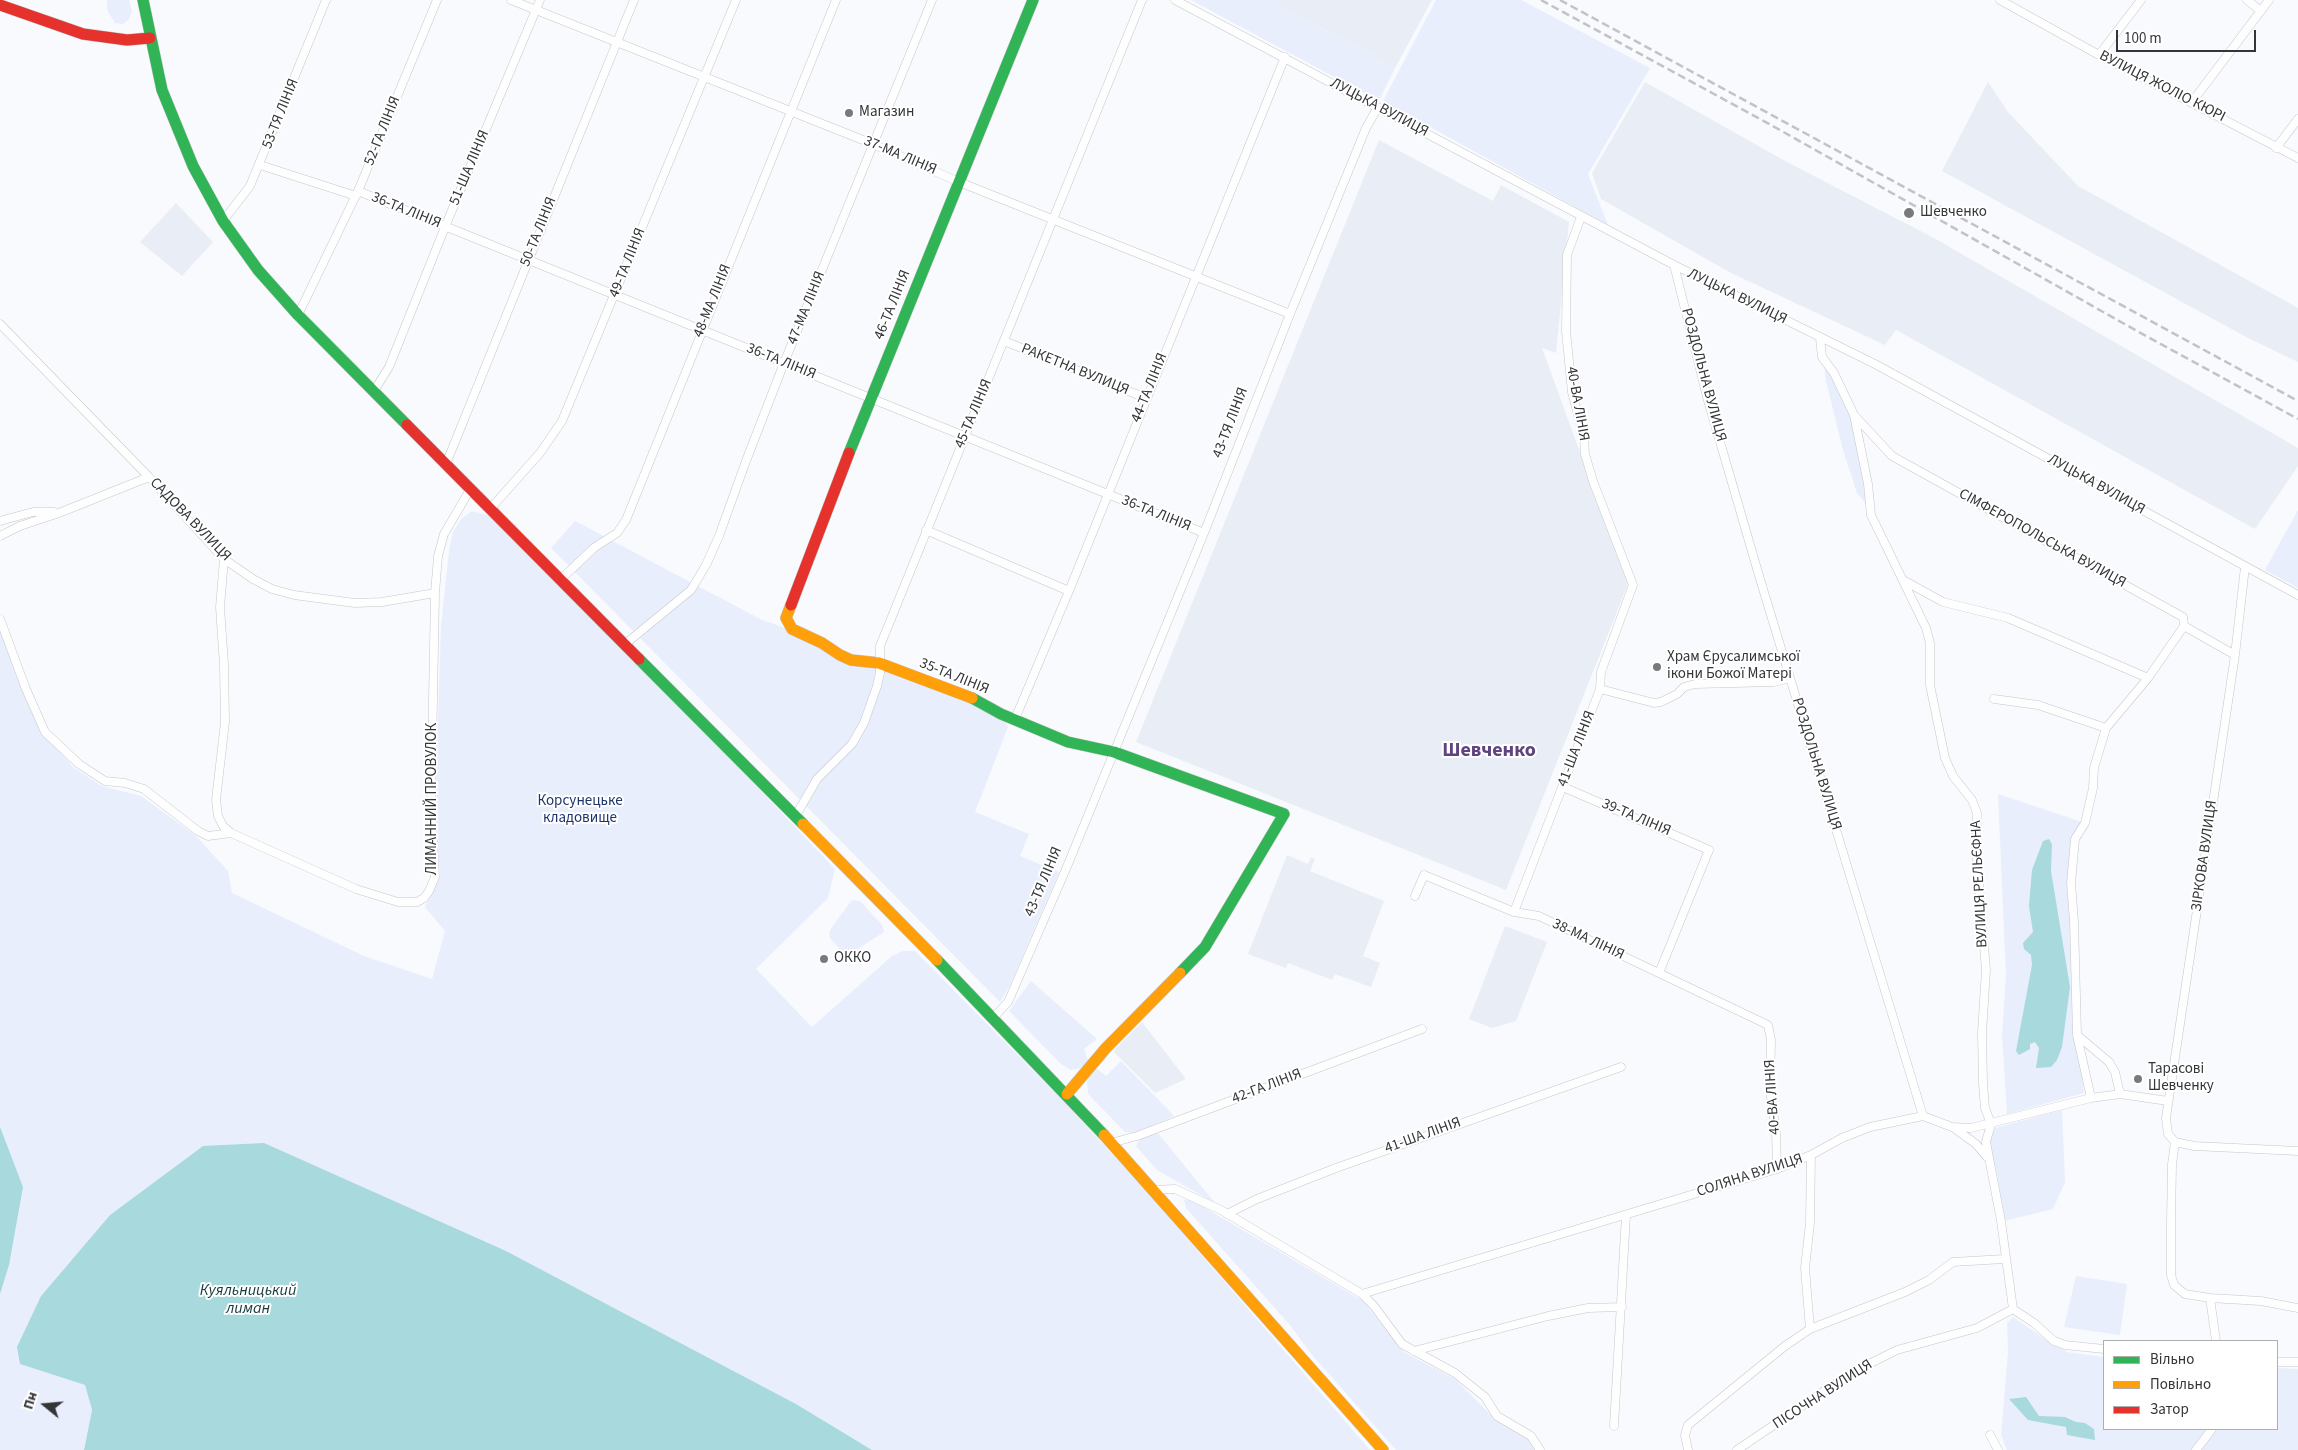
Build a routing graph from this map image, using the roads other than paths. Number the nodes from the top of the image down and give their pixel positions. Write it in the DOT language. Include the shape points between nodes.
graph roads {
  1 [pos="143,0"];
  2 [pos="326,0"];
  3 [pos="437,0"];
  4 [pos="510,0"];
  5 [pos="540,0"];
  6 [pos="634,0"];
  7 [pos="736,0"];
  8 [pos="836,0"];
  9 [pos="932,0"];
  10 [pos="1033,0"];
  11 [pos="1142,0"];
  12 [pos="1176,0"];
  13 [pos="2000,0"];
  14 [pos="2141,0"];
  15 [pos="2247,0"];
  16 [pos="2269,0"];
  17 [pos="0,5"];
  18 [pos="536,10"];
  19 [pos="2260,11"];
  20 [pos="150,38"];
  21 [pos="616,43"];
  22 [pos="2099,55"];
  23 [pos="1285,57"];
  24 [pos="703,78"];
  25 [pos="2192,102"];
  26 [pos="1378,107"];
  27 [pos="791,111"];
  28 [pos="2298,119"];
  29 [pos="873,144"];
  30 [pos="2276,148"];
  31 [pos="2298,158"];
  32 [pos="260,165"];
  33 [pos="959,182"];
  34 [pos="357,194"];
  35 [pos="1580,217"];
  36 [pos="1053,219"];
  37 [pos="223,221"];
  38 [pos="445,227"];
  39 [pos="527,260"];
  40 [pos="1674,265"];
  41 [pos="1196,276"];
  42 [pos="615,295"];
  43 [pos="1290,314"];
  44 [pos="298,315"];
  45 [pos="0,324"];
  46 [pos="701,331"];
  47 [pos="1820,338"];
  48 [pos="1004,341"];
  49 [pos="784,363"];
  50 [pos="374,391"];
  51 [pos="1146,398"];
  52 [pos="871,400"];
  53 [pos="1854,415"];
  54 [pos="964,437"];
  55 [pos="446,464"];
  56 [pos="149,477"];
  57 [pos="470,488"];
  58 [pos="1107,494"];
  59 [pos="491,508"];
  60 [pos="59,513"];
  61 [pos="0,521"];
  62 [pos="926,530"];
  63 [pos="1204,533"];
  64 [pos="0,536"];
  65 [pos="224,559"];
  66 [pos="2245,566"];
  67 [pos="561,580"];
  68 [pos="1903,580"];
  69 [pos="1633,585"];
  70 [pos="1069,591"];
  71 [pos="435,592"];
  72 [pos="2298,596"];
  73 [pos="0,619"];
  74 [pos="788,623"];
  75 [pos="2184,626"];
  76 [pos="624,645"];
  77 [pos="2234,655"];
  78 [pos="879,663"];
  79 [pos="1790,678"];
  80 [pos="2148,678"];
  81 [pos="1600,689"];
  82 [pos="1994,699"];
  83 [pos="1015,719"];
  84 [pos="2106,728"];
  85 [pos="1114,752"];
  86 [pos="1563,787"];
  87 [pos="795,817"];
  88 [pos="231,833"];
  89 [pos="1415,896"];
  90 [pos="1514,912"];
  91 [pos="1659,973"];
  92 [pos="993,1018"];
  93 [pos="1768,1025"];
  94 [pos="1422,1028"];
  95 [pos="2077,1035"];
  96 [pos="1621,1067"];
  97 [pos="1067,1094"];
  98 [pos="2120,1094"];
  99 [pos="2091,1098"];
  100 [pos="2168,1101"];
  101 [pos="1923,1116"];
  102 [pos="1991,1124"];
  103 [pos="1952,1126"];
  104 [pos="2175,1142"];
  105 [pos="1111,1143"];
  106 [pos="2298,1151"];
  107 [pos="1811,1156"];
  108 [pos="1988,1158"];
  109 [pos="1777,1169"];
  110 [pos="1154,1190"];
  111 [pos="1227,1214"];
  112 [pos="1626,1215"];
  113 [pos="2004,1259"];
  114 [pos="1362,1294"];
  115 [pos="2210,1298"];
  116 [pos="1622,1307"];
  117 [pos="2298,1308"];
  118 [pos="2013,1310"];
  119 [pos="1810,1329"];
  120 [pos="2216,1340"];
  121 [pos="2103,1349"];
  122 [pos="1414,1351"];
  123 [pos="2278,1362"];
  124 [pos="2298,1362"];
  125 [pos="1614,1426"];
  126 [pos="2211,1430"];
  127 [pos="1990,1435"];
  128 [pos="1384,1450"];
  129 [pos="1540,1450"];
  130 [pos="1688,1450"];
  131 [pos="1736,1450"];
  132 [pos="1998,1450"];
  133 [pos="2196,1450"];
  1 -- 20 [label="main road"];
  2 -- 32 [label="street, 53-ТЯ ЛІНІЯ"];
  3 -- 34 [label="street, 52-ГА ЛІНІЯ"];
  4 -- 18 [label="street, 37-МА ЛІНІЯ"];
  5 -- 18 [label="street, 51-ША ЛІНІЯ"];
  6 -- 21 [label="street, 50-ТА ЛІНІЯ"];
  7 -- 24 [label="street, 49-ТА ЛІНІЯ"];
  8 -- 27 [label="street, 48-МА ЛІНІЯ"];
  9 -- 29 [label="street, 47-МА ЛІНІЯ"];
  10 -- 33 [label="main road, 46-ТА ЛІНІЯ"];
  11 -- 36 [label="street, 45-ТА ЛІНІЯ"];
  12 -- 23 [label="street, ЛУЦЬКА ВУЛИЦЯ"];
  13 -- 22 [label="street, ВУЛИЦЯ ЖОЛІО КЮРІ"];
  14 -- 22 [label="street"];
  15 -- 19 [label="street"];
  16 -- 19 [label="street"];
  17 -- 20 [label="main road" via="83,34 127,40"];
  18 -- 21 [label="street, 37-МА ЛІНІЯ"];
  18 -- 38 [label="street, 51-ША ЛІНІЯ"];
  19 -- 25 [label="street"];
  20 -- 37 [label="main road" via="162,90 193,166"];
  21 -- 24 [label="street, 37-МА ЛІНІЯ"];
  21 -- 39 [label="street, 50-ТА ЛІНІЯ"];
  22 -- 25 [label="street, ВУЛИЦЯ ЖОЛІО КЮРІ"];
  23 -- 26 [label="street, ЛУЦЬКА ВУЛИЦЯ"];
  23 -- 41 [label="street, 44-ТА ЛІНІЯ"];
  24 -- 27 [label="street, 37-МА ЛІНІЯ"];
  24 -- 42 [label="street, 49-ТА ЛІНІЯ"];
  25 -- 30 [label="street, ВУЛИЦЯ ЖОЛІО КЮРІ"];
  26 -- 35 [label="street, ЛУЦЬКА ВУЛИЦЯ"];
  26 -- 43 [label="street, 43-ТЯ ЛІНІЯ" via="1366,128"];
  27 -- 29 [label="street, 37-МА ЛІНІЯ"];
  27 -- 46 [label="street, 48-МА ЛІНІЯ"];
  28 -- 30 [label="street"];
  29 -- 33 [label="street, 37-МА ЛІНІЯ"];
  29 -- 49 [label="street, 47-МА ЛІНІЯ"];
  30 -- 31 [label="street, ВУЛИЦЯ ЖОЛІО КЮРІ"];
  32 -- 34 [label="street, 36-ТА ЛІНІЯ"];
  32 -- 37 [label="street, 53-ТЯ ЛІНІЯ" via="250,186"];
  33 -- 36 [label="street, 37-МА ЛІНІЯ"];
  33 -- 52 [label="main road, 46-ТА ЛІНІЯ"];
  34 -- 38 [label="street, 36-ТА ЛІНІЯ"];
  34 -- 44 [label="street, 52-ГА ЛІНІЯ"];
  35 -- 40 [label="street, ЛУЦЬКА ВУЛИЦЯ"];
  35 -- 69 [label="street, 40-ВА ЛІНІЯ" via="1568,255 1566,331 1572,392 1593,481"];
  36 -- 41 [label="street, 37-МА ЛІНІЯ"];
  36 -- 48 [label="street, 45-ТА ЛІНІЯ"];
  37 -- 44 [label="main road" via="258,270"];
  38 -- 39 [label="street, 36-ТА ЛІНІЯ"];
  38 -- 50 [label="street, 51-ША ЛІНІЯ" via="389,367"];
  39 -- 42 [label="street, 36-ТА ЛІНІЯ"];
  39 -- 55 [label="street, 50-ТА ЛІНІЯ"];
  40 -- 47 [label="street, ЛУЦЬКА ВУЛИЦЯ"];
  40 -- 79 [label="street, РОЗДОЛЬНА ВУЛИЦЯ" via="1708,397"];
  41 -- 43 [label="street, 37-МА ЛІНІЯ"];
  41 -- 51 [label="street, 44-ТА ЛІНІЯ"];
  42 -- 46 [label="street, 36-ТА ЛІНІЯ"];
  42 -- 59 [label="street, 49-ТА ЛІНІЯ" via="552,438"];
  43 -- 63 [label="street, 43-ТЯ ЛІНІЯ"];
  44 -- 50 [label="main road"];
  45 -- 56 [label="street, САДОВА ВУЛИЦЯ"];
  46 -- 49 [label="street, 36-ТА ЛІНІЯ"];
  46 -- 67 [label="street, 48-МА ЛІНІЯ" via="626,520 617,533 595,546"];
  47 -- 53 [label="street, ВУЛИЦЯ РЕЛЬЄФНА" via="1822,357 1834,373"];
  47 -- 66 [label="street, ЛУЦЬКА ВУЛИЦЯ" via="1884,369"];
  48 -- 51 [label="street, РАКЕТНА ВУЛИЦЯ"];
  48 -- 54 [label="street, 45-ТА ЛІНІЯ"];
  49 -- 52 [label="street, 36-ТА ЛІНІЯ"];
  49 -- 76 [label="street, 47-МА ЛІНІЯ" via="706,565 691,590"];
  50 -- 55 [label="main road"];
  51 -- 58 [label="street, 44-ТА ЛІНІЯ"];
  52 -- 54 [label="street, 36-ТА ЛІНІЯ"];
  52 -- 74 [label="main road, 46-ТА ЛІНІЯ" via="787,612"];
  53 -- 68 [label="street, ВУЛИЦЯ РЕЛЬЄФНА" via="1871,515"];
  53 -- 75 [label="street, СІМФЕРОПОЛЬСЬКА ВУЛИЦЯ" via="1892,456 2183,617"];
  54 -- 58 [label="street, 36-ТА ЛІНІЯ"];
  54 -- 62 [label="street, 45-ТА ЛІНІЯ"];
  55 -- 57 [label="main road"];
  56 -- 60 [label="street"];
  56 -- 65 [label="street, САДОВА ВУЛИЦЯ"];
  57 -- 59 [label="main road"];
  57 -- 71 [label="street, ЛИМАННИЙ ПРОВУЛОК" via="444,534 438,556"];
  58 -- 63 [label="street, 36-ТА ЛІНІЯ"];
  58 -- 70 [label="street, 44-ТА ЛІНІЯ"];
  59 -- 67 [label="main road"];
  60 -- 61 [label="street" via="33,512"];
  60 -- 64 [label="street"];
  62 -- 70 [label="street"];
  62 -- 78 [label="street, 45-ТА ЛІНІЯ" via="880,646"];
  63 -- 85 [label="street, 43-ТЯ ЛІНІЯ"];
  65 -- 71 [label="street, САДОВА ВУЛИЦЯ" via="272,589 294,595 355,603 382,602"];
  65 -- 88 [label="street" via="220,607 225,722 216,800 218,816"];
  66 -- 72 [label="street, ЛУЦЬКА ВУЛИЦЯ"];
  66 -- 77 [label="street, ЗІРКОВА ВУЛИЦЯ"];
  67 -- 76 [label="main road"];
  68 -- 80 [label="street" via="1943,602 2008,618"];
  68 -- 102 [label="street, ВУЛИЦЯ РЕЛЬЄФНА" via="1930,643 1930,685 1945,758 1977,813 1976,849 1986,970 1983,1084 1985,1108"];
  69 -- 81 [label="street, 41-ША ЛІНІЯ" via="1601,672"];
  70 -- 83 [label="street, 44-ТА ЛІНІЯ"];
  71 -- 88 [label="street, ЛИМАННИЙ ПРОВУЛОК" via="430,806 434,878 424,898 417,902 398,902 356,889"];
  73 -- 88 [label="street" via="45,732 79,764 105,781 144,789 208,836"];
  74 -- 78 [label="main road, 35-ТА ЛІНІЯ" via="792,629 851,660"];
  75 -- 77 [label="street, СІМФЕРОПОЛЬСЬКА ВУЛИЦЯ"];
  75 -- 80 [label="street"];
  76 -- 87 [label="main road"];
  77 -- 100 [label="street, ЗІРКОВА ВУЛИЦЯ"];
  78 -- 83 [label="main road, 35-ТА ЛІНІЯ" via="972,698"];
  78 -- 87 [label="street, 45-ТА ЛІНІЯ" via="877,686 864,723 852,744 817,780"];
  79 -- 81 [label="street" via="1774,682 1695,684 1661,702"];
  79 -- 101 [label="street, РОЗДОЛЬНА ВУЛИЦЯ"];
  80 -- 84 [label="street"];
  81 -- 86 [label="street, 41-ША ЛІНІЯ"];
  82 -- 84 [label="street" via="2038,705"];
  83 -- 85 [label="main road, 35-ТА ЛІНІЯ" via="1068,742"];
  84 -- 95 [label="street" via="2094,768 2085,823 2075,839 2071,883"];
  85 -- 92 [label="street, 43-ТЯ ЛІНІЯ" via="1022,972 1008,1002"];
  85 -- 97 [label="main road" via="1284,814 1205,947 1106,1048"];
  86 -- 90 [label="street, 41-ША ЛІНІЯ"];
  86 -- 91 [label="street, 39-ТА ЛІНІЯ" via="1709,850"];
  87 -- 92 [label="main road"];
  89 -- 90 [label="street, 38-МА ЛІНІЯ" via="1424,875"];
  90 -- 91 [label="street, 38-МА ЛІНІЯ" via="1539,916"];
  91 -- 93 [label="street, 38-МА ЛІНІЯ"];
  92 -- 97 [label="main road"];
  93 -- 109 [label="street, 40-ВА ЛІНІЯ"];
  94 -- 105 [label="street, 42-ГА ЛІНІЯ"];
  95 -- 98 [label="street" via="2109,1062"];
  95 -- 99 [label="street"];
  96 -- 111 [label="street, 41-ША ЛІНІЯ" via="1336,1168"];
  97 -- 105 [label="main road"];
  98 -- 99 [label="street"];
  98 -- 100 [label="street"];
  99 -- 102 [label="street"];
  100 -- 104 [label="street, ЗІРКОВА ВУЛИЦЯ" via="2166,1126"];
  101 -- 103 [label="street"];
  101 -- 107 [label="street, СОЛЯНА ВУЛИЦЯ" via="1870,1127"];
  102 -- 103 [label="street" via="1971,1128"];
  102 -- 108 [label="street, ВУЛИЦЯ РЕЛЬЄФНА" via="1986,1142"];
  103 -- 108 [label="street"];
  104 -- 106 [label="street" via="2194,1146"];
  104 -- 115 [label="street" via="2171,1275 2178,1291"];
  105 -- 110 [label="main road"];
  107 -- 109 [label="street, СОЛЯНА ВУЛИЦЯ"];
  107 -- 119 [label="street" via="1810,1223 1805,1268"];
  108 -- 113 [label="street, ВУЛИЦЯ РЕЛЬЄФНА" via="2001,1221"];
  109 -- 112 [label="street, СОЛЯНА ВУЛИЦЯ"];
  110 -- 111 [label="street" via="1175,1189"];
  110 -- 128 [label="main road"];
  111 -- 114 [label="street"];
  112 -- 114 [label="street, СОЛЯНА ВУЛИЦЯ"];
  112 -- 116 [label="street"];
  113 -- 118 [label="street, ВУЛИЦЯ РЕЛЬЄФНА"];
  113 -- 119 [label="street" via="1954,1262 1930,1280"];
  114 -- 122 [label="street" via="1402,1344"];
  115 -- 117 [label="street" via="2261,1301"];
  115 -- 120 [label="street"];
  116 -- 122 [label="street" via="1588,1308 1548,1316"];
  116 -- 125 [label="street"];
  118 -- 121 [label="street" via="2054,1341"];
  118 -- 131 [label="street, ПІСОЧНА ВУЛИЦЯ" via="1978,1328 1897,1350 1861,1368"];
  119 -- 130 [label="street" via="1688,1425 1685,1435"];
  122 -- 129 [label="street" via="1456,1373 1485,1397 1497,1416 1531,1436"];
  123 -- 124 [label="street"];
  126 -- 133 [label="street"];
  127 -- 132 [label="street"];
}
